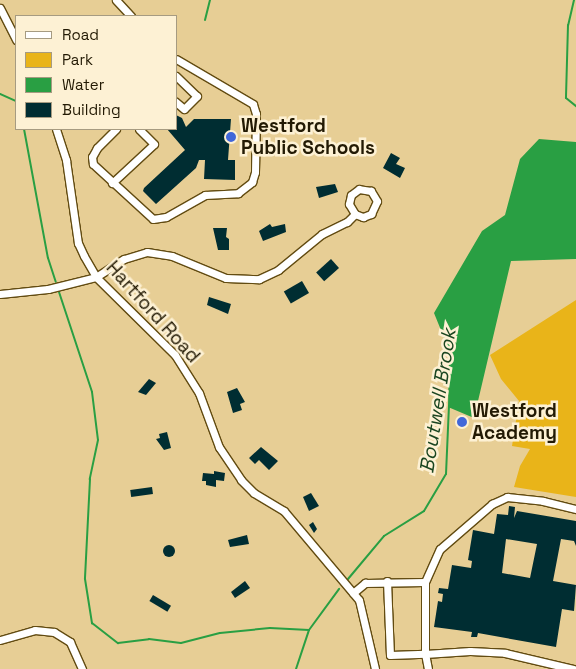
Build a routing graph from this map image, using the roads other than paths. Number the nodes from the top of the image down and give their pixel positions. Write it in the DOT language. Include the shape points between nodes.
graph roads {
  1 [pos="116,0"];
  2 [pos="0,8"];
  3 [pos="130,15"];
  4 [pos="15,38"];
  5 [pos="178,61"];
  6 [pos="178,78"];
  7 [pos="178,104"];
  8 [pos="56,130"];
  9 [pos="115,130"];
  10 [pos="140,130"];
  11 [pos="116,186"];
  12 [pos="354,214"];
  13 [pos="96,277"];
  14 [pos="0,294"];
  15 [pos="576,509"];
  16 [pos="387,581"];
  17 [pos="425,582"];
  18 [pos="353,593"];
  19 [pos="0,640"];
  20 [pos="425,654"];
  21 [pos="82,669"];
  22 [pos="375,669"];
  23 [pos="428,669"];
  24 [pos="573,669"];
  1 -- 3 [label="street"];
  2 -- 4 [label="street"];
  5 -- 11 [label="street" via="253,104 256,124 252,182 238,193 196,197 176,213 160,219 147,216"];
  6 -- 7 [label="street" via="197,96 184,109"];
  8 -- 13 [label="street, Hartford Road" via="67,168 78,243"];
  9 -- 11 [label="street" via="92,157 93,164"];
  10 -- 11 [label="street" via="154,144"];
  12 -- 12 [label="street" via="349,204 351,195 359,189 371,191 377,201 375,210 366,217"];
  12 -- 13 [label="street" via="347,222 322,234 278,270 259,279 226,278 172,256 147,252 124,259"];
  13 -- 14 [label="street" via="48,289"];
  13 -- 18 [label="street, Hartford Road" via="175,354 199,393 219,447 241,480 254,493 284,511"];
  15 -- 17 [label="street" via="543,501 507,498 492,504 481,517 440,549"];
  16 -- 17 [label="street"];
  16 -- 18 [label="street" via="365,583"];
  16 -- 20 [label="street" via="390,655"];
  17 -- 20 [label="street"];
  18 -- 22 [label="street, Hartford Road" via="363,610"];
  19 -- 21 [label="street" via="35,630 54,632 70,642"];
  20 -- 23 [label="street"];
  20 -- 24 [label="street" via="505,653"];
}
